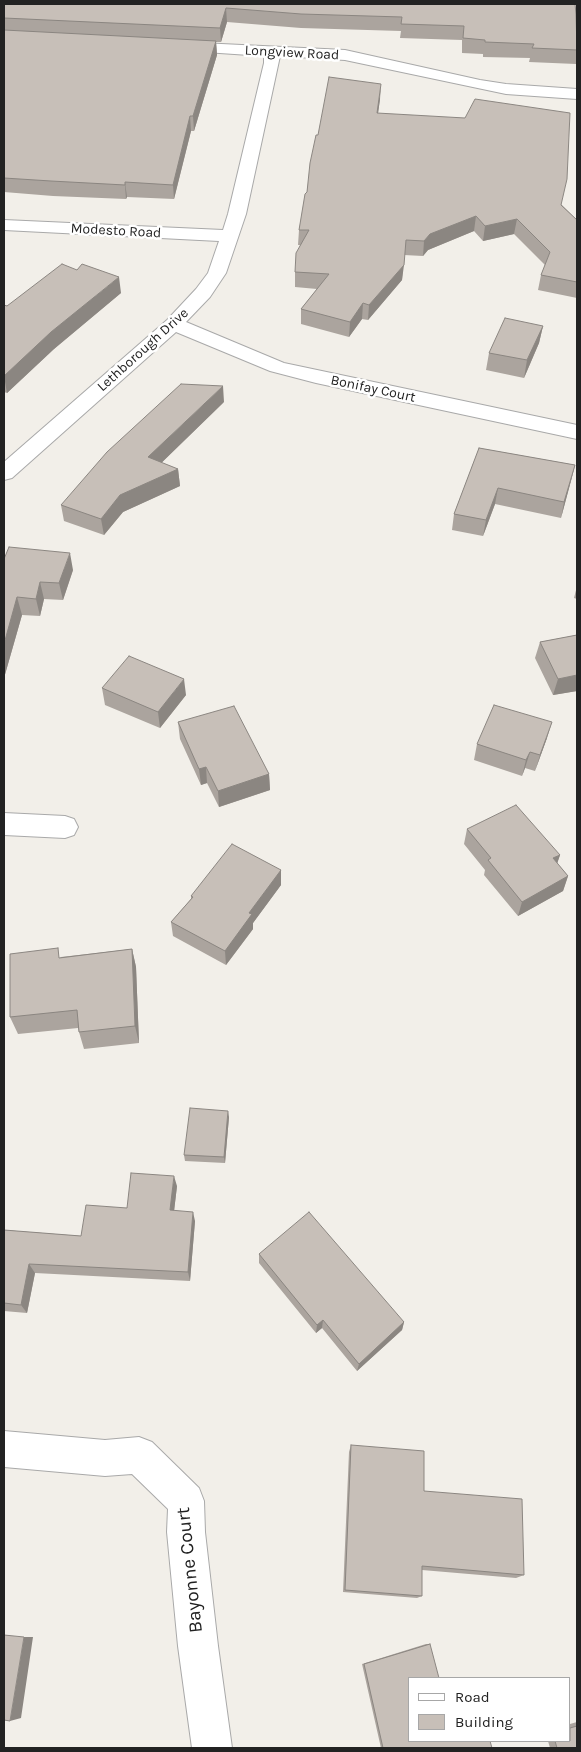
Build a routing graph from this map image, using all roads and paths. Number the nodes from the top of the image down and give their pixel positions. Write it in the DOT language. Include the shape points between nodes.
graph roads {
  1 [pos="163,46"];
  2 [pos="272,52"];
  3 [pos="577,94"];
  4 [pos="4,225"];
  5 [pos="229,236"];
  6 [pos="174,324"];
  7 [pos="577,432"];
  8 [pos="4,474"];
  9 [pos="4,824"];
  10 [pos="66,827"];
  11 [pos="4,1450"];
  12 [pos="212,1748"];
  1 -- 2 [label="street, Longview Road"];
  2 -- 3 [label="street, Longview Road" via="345,55 480,85"];
  2 -- 5 [label="street, Lethborough Drive" via="268,82"];
  4 -- 5 [label="street, Modesto Road"];
  5 -- 6 [label="street, Lethborough Drive" via="217,274"];
  6 -- 7 [label="street, Bonifay Court" via="277,367"];
  6 -- 8 [label="street, Lethborough Drive"];
  9 -- 10 [label="street"];
  11 -- 12 [label="street, Bayonne Court" via="105,1458 139,1455 186,1501 186,1532"];
}
